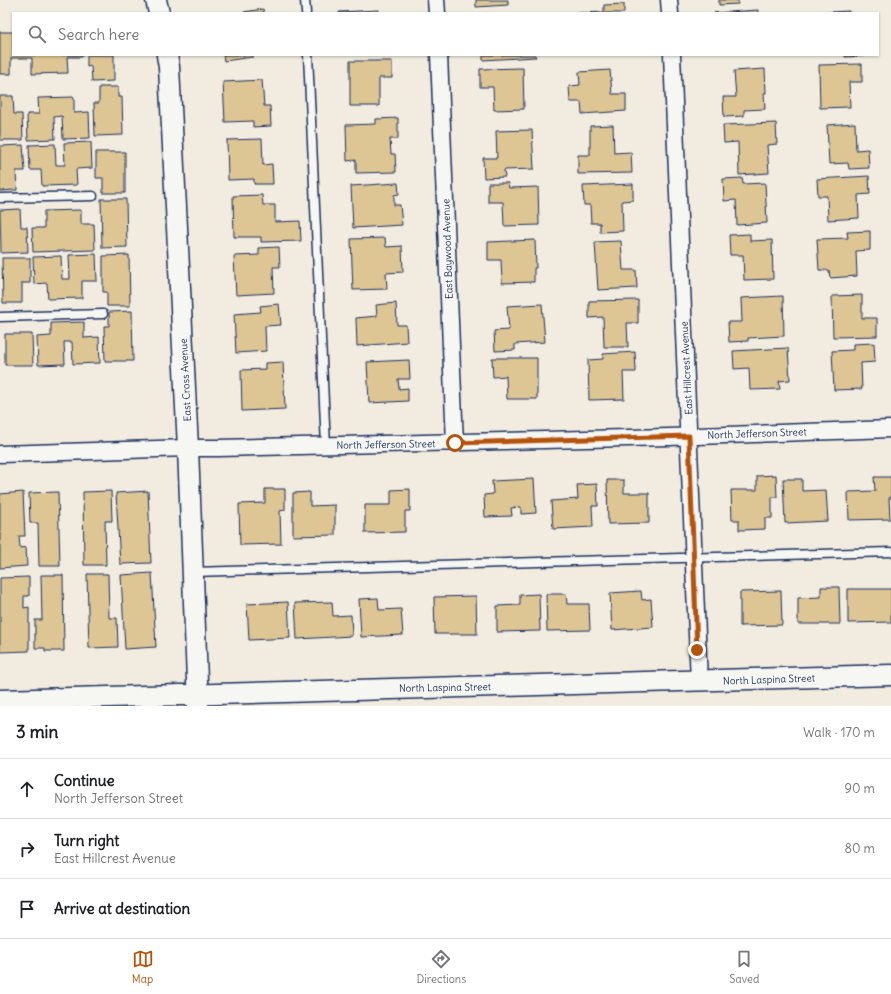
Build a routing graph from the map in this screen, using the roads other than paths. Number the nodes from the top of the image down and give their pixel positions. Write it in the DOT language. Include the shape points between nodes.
graph roads {
  1 [pos="156,0"];
  2 [pos="305,0"];
  3 [pos="436,0"];
  4 [pos="669,0"];
  5 [pos="159,12"];
  6 [pos="306,12"];
  7 [pos="437,12"];
  8 [pos="670,12"];
  9 [pos="167,56"];
  10 [pos="308,56"];
  11 [pos="439,56"];
  12 [pos="672,56"];
  13 [pos="93,196"];
  14 [pos="0,198"];
  15 [pos="103,314"];
  16 [pos="0,317"];
  17 [pos="891,429"];
  18 [pos="689,436"];
  19 [pos="455,443"];
  20 [pos="326,446"];
  21 [pos="188,448"];
  22 [pos="0,454"];
  23 [pos="891,552"];
  24 [pos="694,557"];
  25 [pos="193,572"];
  26 [pos="891,675"];
  27 [pos="699,681"];
  28 [pos="0,700"];
  29 [pos="197,700"];
  1 -- 5 [label="street"];
  2 -- 6 [label="lane"];
  3 -- 7 [label="street"];
  4 -- 8 [label="street"];
  9 -- 21 [label="street, East Cross Avenue"];
  10 -- 20 [label="lane"];
  11 -- 19 [label="street, East Baywood Avenue"];
  12 -- 18 [label="street, East Hillcrest Avenue"];
  13 -- 14 [label="lane"];
  15 -- 16 [label="lane"];
  17 -- 18 [label="street, North Jefferson Street"];
  18 -- 19 [label="street, North Jefferson Street"];
  18 -- 24 [label="street, East Hillcrest Avenue"];
  19 -- 20 [label="street, North Jefferson Street"];
  20 -- 21 [label="street, North Jefferson Street"];
  21 -- 22 [label="street, North Jefferson Street"];
  21 -- 25 [label="street, East Cross Avenue"];
  23 -- 24 [label="lane"];
  24 -- 25 [label="lane"];
  24 -- 27 [label="street, East Hillcrest Avenue"];
  25 -- 29 [label="street, East Cross Avenue"];
  26 -- 27 [label="street, North Laspina Street"];
  27 -- 29 [label="street, North Laspina Street"];
  28 -- 29 [label="street, North Laspina Street"];
}
